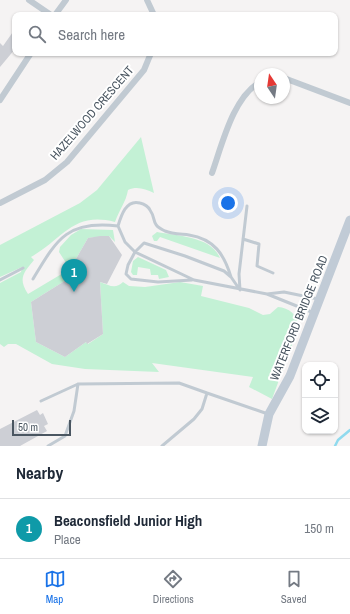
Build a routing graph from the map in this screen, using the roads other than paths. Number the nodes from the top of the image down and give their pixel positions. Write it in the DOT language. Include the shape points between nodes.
graph roads {
  1 [pos="30,0"];
  2 [pos="66,0"];
  3 [pos="147,0"];
  4 [pos="47,12"];
  5 [pos="57,12"];
  6 [pos="153,12"];
  7 [pos="29,56"];
  8 [pos="151,56"];
  9 [pos="290,80"];
  10 [pos="254,86"];
  11 [pos="0,100"];
  12 [pos="350,103"];
  13 [pos="212,173"];
  14 [pos="0,203"];
  15 [pos="247,206"];
  16 [pos="350,220"];
  17 [pos="118,226"];
  18 [pos="243,239"];
  19 [pos="135,252"];
  20 [pos="23,268"];
  21 [pos="273,273"];
  22 [pos="231,277"];
  23 [pos="33,279"];
  24 [pos="0,280"];
  25 [pos="194,280"];
  26 [pos="240,290"];
  27 [pos="267,294"];
  28 [pos="320,299"];
  29 [pos="314,313"];
  30 [pos="78,384"];
  31 [pos="207,393"];
  32 [pos="41,401"];
  33 [pos="269,414"];
  34 [pos="48,446"];
  35 [pos="162,446"];
  36 [pos="262,446"];
  1 -- 4 [label="street"];
  2 -- 5 [label="street"];
  3 -- 6 [label="street"];
  7 -- 11 [label="street"];
  8 -- 14 [label="street, HAZELWOOD CRESCENT" via="144,70 67,162 45,180"];
  9 -- 12 [label="street"];
  10 -- 13 [label="street" via="240,101"];
  15 -- 18 [label="lane"];
  16 -- 28 [label="main road, WATERFORD BRIDGE ROAD"];
  17 -- 19 [label="lane" via="125,242"];
  17 -- 22 [label="lane" via="125,208 131,203 139,202 146,205 151,210 154,224 158,227 207,240 217,247 224,256"];
  17 -- 23 [label="lane" via="90,224 66,234 50,252"];
  18 -- 21 [label="lane" via="259,244 257,266"];
  18 -- 26 [label="lane"];
  19 -- 22 [label="lane" via="144,243 217,268"];
  19 -- 25 [label="lane"];
  19 -- 25 [label="lane" via="126,274 131,279 158,282"];
  20 -- 24 [label="lane"];
  22 -- 26 [label="lane"];
  25 -- 26 [label="lane"];
  26 -- 27 [label="lane"];
  27 -- 28 [label="lane" via="284,292"];
  27 -- 29 [label="lane"];
  28 -- 29 [label="main road, WATERFORD BRIDGE ROAD"];
  29 -- 33 [label="main road, WATERFORD BRIDGE ROAD" via="290,376"];
  30 -- 31 [label="lane" via="179,383"];
  30 -- 32 [label="lane"];
  30 -- 34 [label="lane" via="74,411 65,436"];
  31 -- 33 [label="lane"];
  31 -- 35 [label="lane" via="202,409 194,419"];
  33 -- 36 [label="main road, WATERFORD BRIDGE ROAD"];
}
